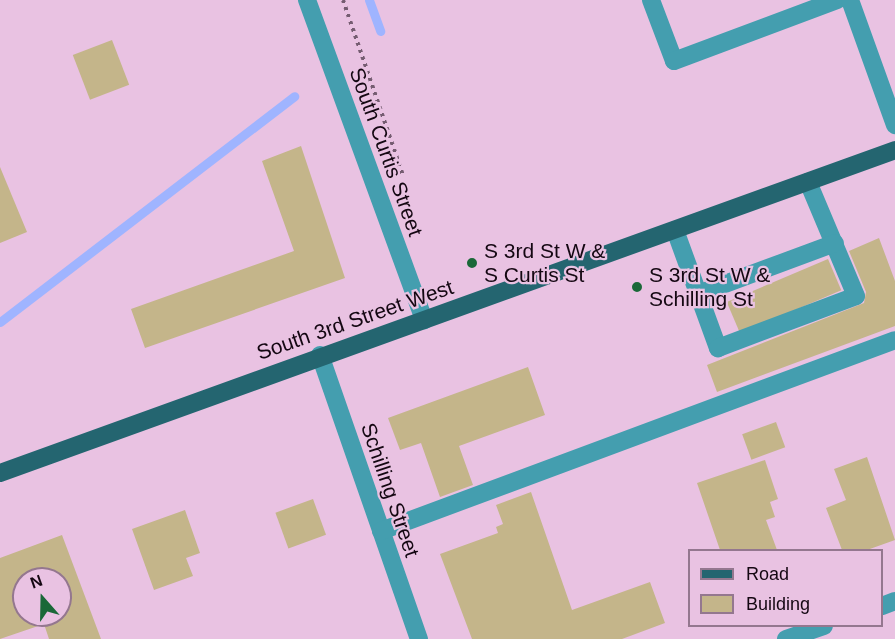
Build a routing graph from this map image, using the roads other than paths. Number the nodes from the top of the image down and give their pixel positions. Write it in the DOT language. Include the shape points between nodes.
graph roads {
  1 [pos="307,0"];
  2 [pos="651,0"];
  3 [pos="837,0"];
  4 [pos="850,0"];
  5 [pos="895,125"];
  6 [pos="895,150"];
  7 [pos="808,182"];
  8 [pos="675,230"];
  9 [pos="835,243"];
  10 [pos="698,294"];
  11 [pos="424,320"];
  12 [pos="895,340"];
  13 [pos="320,355"];
  14 [pos="0,473"];
  15 [pos="381,531"];
  16 [pos="821,627"];
  17 [pos="418,639"];
  18 [pos="786,639"];
  1 -- 11 [label="street, South Curtis Street"];
  2 -- 3 [label="street" via="674,61"];
  4 -- 5 [label="street"];
  6 -- 7 [label="main road, South 3rd Street West"];
  7 -- 8 [label="main road, South 3rd Street West"];
  7 -- 9 [label="street"];
  8 -- 10 [label="street"];
  8 -- 11 [label="main road, South 3rd Street West"];
  9 -- 10 [label="street"];
  9 -- 10 [label="street" via="856,296 718,348"];
  11 -- 13 [label="main road, South 3rd Street West"];
  12 -- 15 [label="street"];
  13 -- 14 [label="main road, South 3rd Street West"];
  13 -- 15 [label="street, Schilling Street"];
  15 -- 17 [label="street, Schilling Street"];
  16 -- 18 [label="street"];
}
